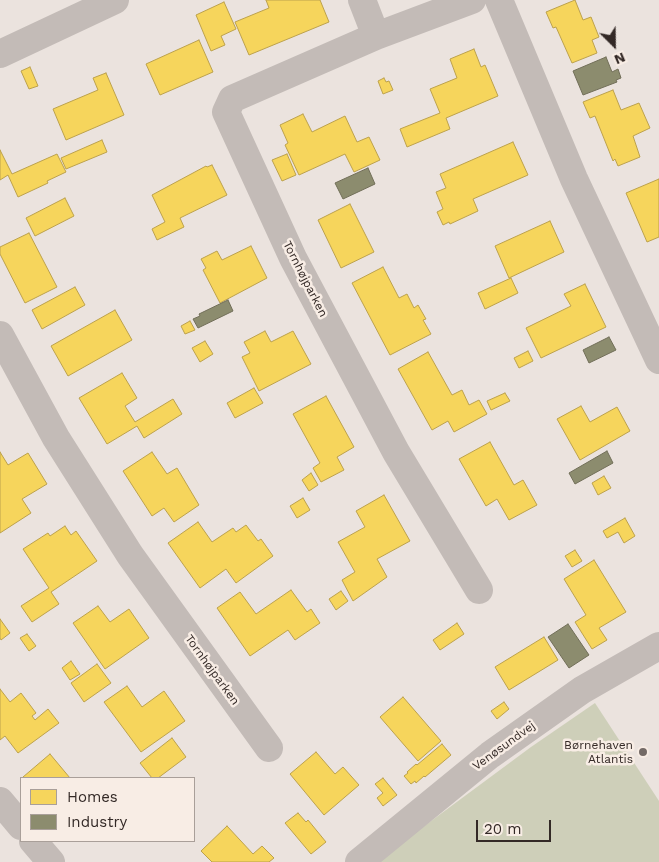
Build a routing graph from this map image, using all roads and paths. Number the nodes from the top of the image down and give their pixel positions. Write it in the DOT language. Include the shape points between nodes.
graph roads {
  1 [pos="115,0"];
  2 [pos="362,0"];
  3 [pos="472,0"];
  4 [pos="499,0"];
  5 [pos="376,36"];
  6 [pos="0,54"];
  7 [pos="0,335"];
  8 [pos="659,360"];
  9 [pos="479,590"];
  10 [pos="659,646"];
  11 [pos="269,748"];
  12 [pos="0,801"];
  13 [pos="20,825"];
  14 [pos="35,842"];
  15 [pos="51,862"];
  16 [pos="359,862"];
  1 -- 6 [label="street"];
  2 -- 5 [label="street"];
  3 -- 5 [label="street, Tornhøjparken"];
  4 -- 8 [label="street" via="574,178"];
  5 -- 9 [label="street, Tornhøjparken" via="232,99 226,112 293,258 391,443"];
  7 -- 11 [label="street, Tornhøjparken" via="56,438 130,555"];
  10 -- 16 [label="street, Venøsundvej" via="582,690 490,755"];
  12 -- 13 [label="street"];
  14 -- 15 [label="street"];
}
